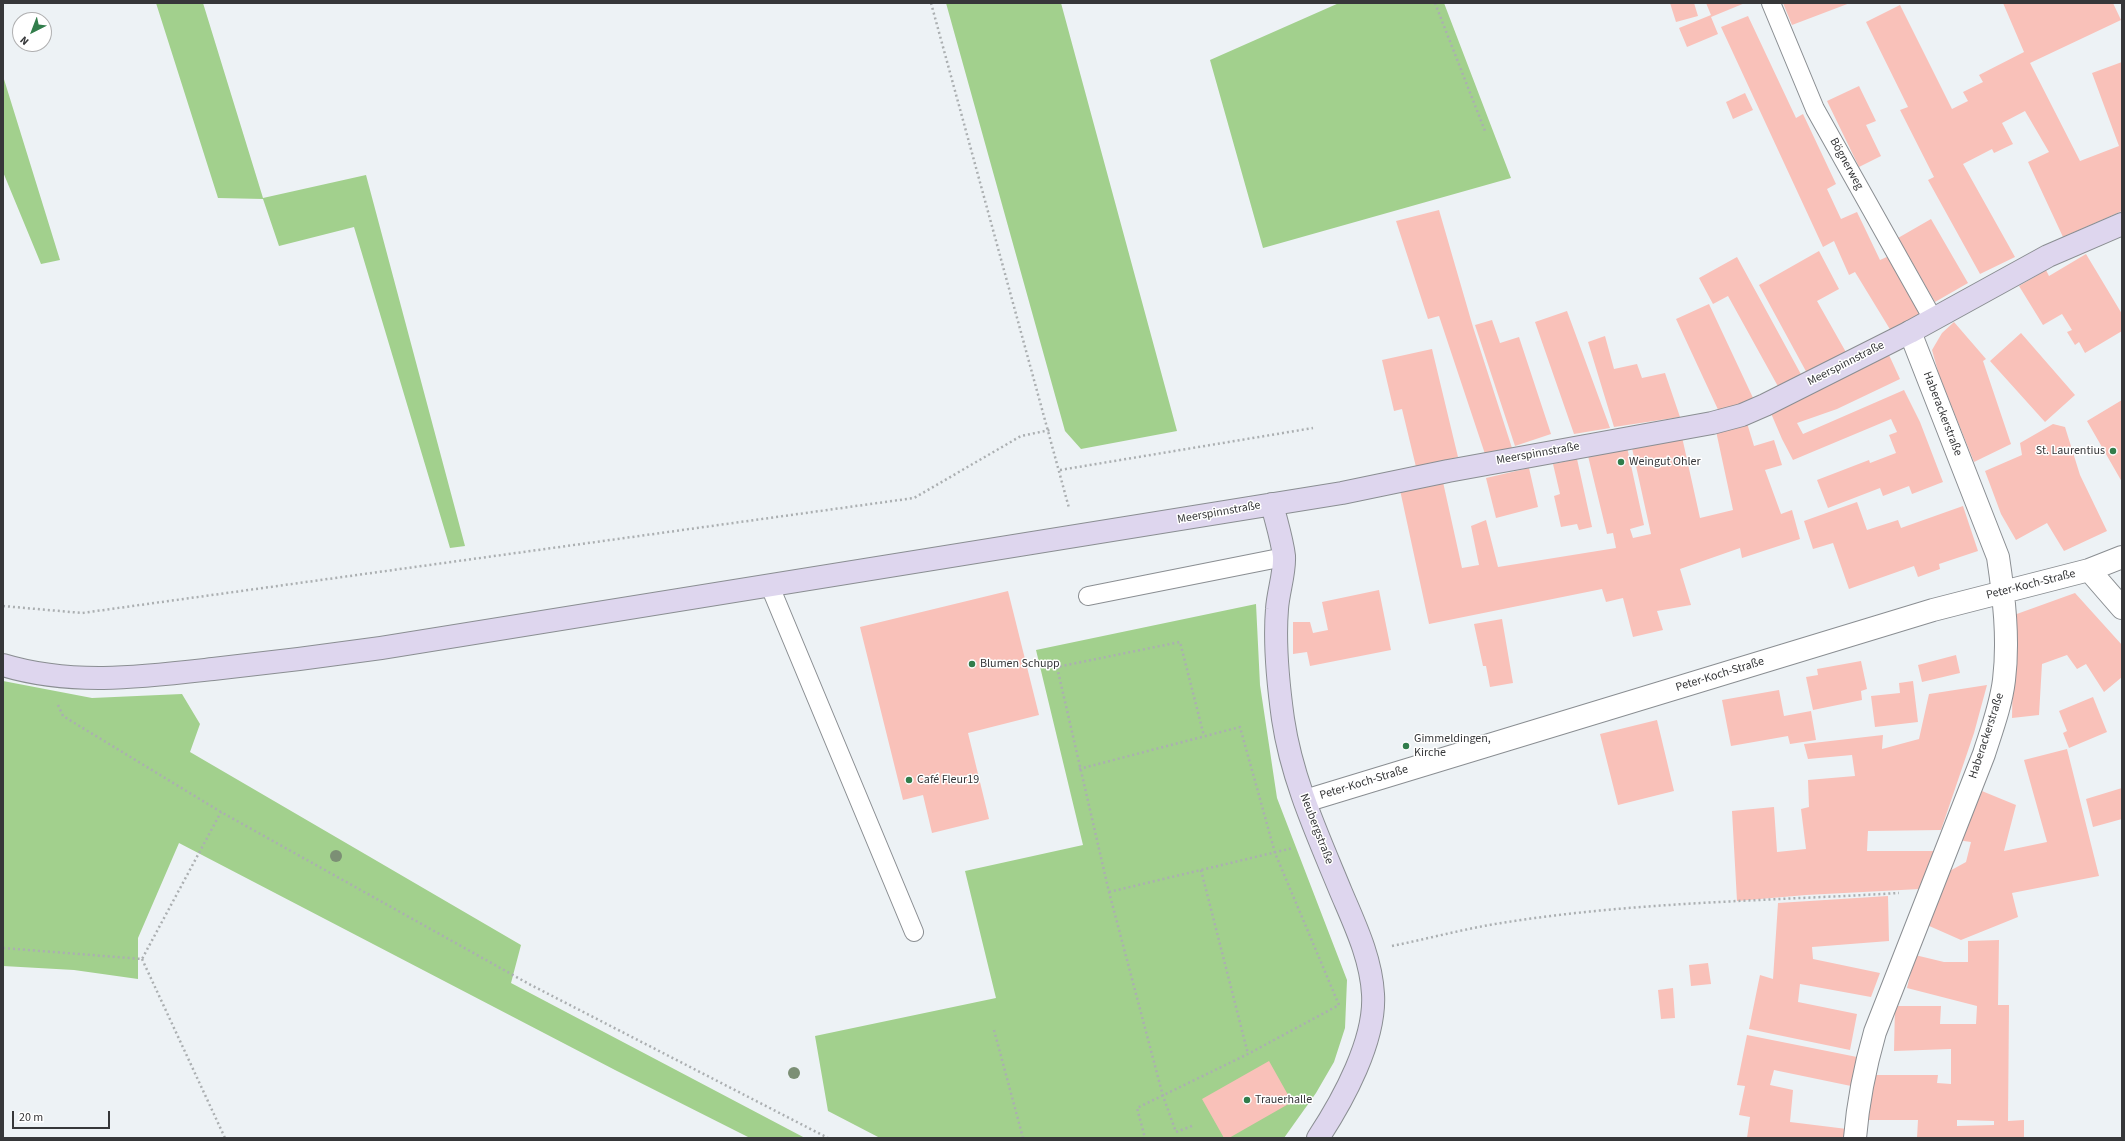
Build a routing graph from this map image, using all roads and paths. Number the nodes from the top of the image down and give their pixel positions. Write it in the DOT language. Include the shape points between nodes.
graph roads {
  1 [pos="931,3"];
  2 [pos="1435,3"];
  3 [pos="1772,3"];
  4 [pos="1485,131"];
  5 [pos="2121,227"];
  6 [pos="1933,319"];
  7 [pos="1910,332"];
  8 [pos="1313,428"];
  9 [pos="1050,430"];
  10 [pos="1060,470"];
  11 [pos="1272,504"];
  12 [pos="1077,537"];
  13 [pos="1284,557"];
  14 [pos="2122,558"];
  15 [pos="2089,570"];
  16 [pos="769,584"];
  17 [pos="2003,591"];
  18 [pos="1088,596"];
  19 [pos="3,606"];
  20 [pos="2122,608"];
  21 [pos="3,664"];
  22 [pos="44,675"];
  23 [pos="1204,736"];
  24 [pos="1079,769"];
  25 [pos="1304,801"];
  26 [pos="221,812"];
  27 [pos="1320,840"];
  28 [pos="1275,853"];
  29 [pos="1201,870"];
  30 [pos="1109,892"];
  31 [pos="1930,892"];
  32 [pos="914,932"];
  33 [pos="3,948"];
  34 [pos="1366,951"];
  35 [pos="142,959"];
  36 [pos="994,1030"];
  37 [pos="1248,1054"];
  38 [pos="1163,1096"];
  39 [pos="1192,1126"];
  40 [pos="225,1138"];
  41 [pos="828,1138"];
  42 [pos="1024,1138"];
  43 [pos="1146,1138"];
  44 [pos="1318,1138"];
  45 [pos="1855,1138"];
  1 -- 9 [label="path"];
  2 -- 4 [label="path"];
  3 -- 6 [label="lane, Bögnerweg" via="1815,109"];
  5 -- 6 [label="street, Meerspinnstraße" via="2048,256"];
  6 -- 7 [label="street, Meerspinnstraße"];
  7 -- 11 [label="street, Meerspinnstraße" via="1742,415"];
  7 -- 17 [label="street, Haberackerstraße" via="1998,557"];
  8 -- 10 [label="path"];
  9 -- 10 [label="path"];
  9 -- 19 [label="path" via="1021,436 914,498 82,613"];
  10 -- 12 [label="path"];
  11 -- 12 [label="street, Meerspinnstraße"];
  11 -- 13 [label="street, Neubergstraße"];
  12 -- 16 [label="street, Meerspinnstraße"];
  13 -- 18 [label="lane"];
  13 -- 25 [label="street, Neubergstraße" via="1277,610 1277,665 1283,719 1293,767"];
  14 -- 15 [label="street"];
  15 -- 17 [label="street, Peter-Koch-Straße"];
  15 -- 20 [label="street, Peter-Koch-Straße"];
  16 -- 22 [label="street, Meerspinnstraße" via="292,661 104,680"];
  16 -- 32 [label="lane"];
  17 -- 25 [label="street, Peter-Koch-Straße"];
  17 -- 31 [label="street, Haberackerstraße" via="2006,646 1999,707 1984,754"];
  21 -- 22 [label="street, Meerspinnstraße"];
  22 -- 26 [label="path" via="64,716"];
  23 -- 24 [label="path"];
  23 -- 24 [label="path" via="1180,642 1057,667"];
  23 -- 28 [label="path" via="1240,727"];
  24 -- 30 [label="path"];
  25 -- 27 [label="street, Neubergstraße"];
  26 -- 35 [label="path"];
  26 -- 41 [label="path" via="528,984"];
  27 -- 28 [label="path"];
  27 -- 34 [label="street, Neubergstraße"];
  28 -- 29 [label="path"];
  28 -- 37 [label="path" via="1338,1005"];
  29 -- 30 [label="path"];
  29 -- 37 [label="path"];
  30 -- 38 [label="path"];
  31 -- 34 [label="path" via="1582,913 1495,924"];
  31 -- 45 [label="street, Haberackerstraße" via="1875,1032 1864,1070"];
  33 -- 35 [label="path"];
  34 -- 44 [label="street, Neubergstraße" via="1373,994 1370,1026 1357,1068"];
  35 -- 40 [label="path"];
  36 -- 42 [label="path"];
  37 -- 38 [label="path"];
  38 -- 39 [label="path" via="1176,1132"];
  38 -- 43 [label="path" via="1137,1108"];
}
